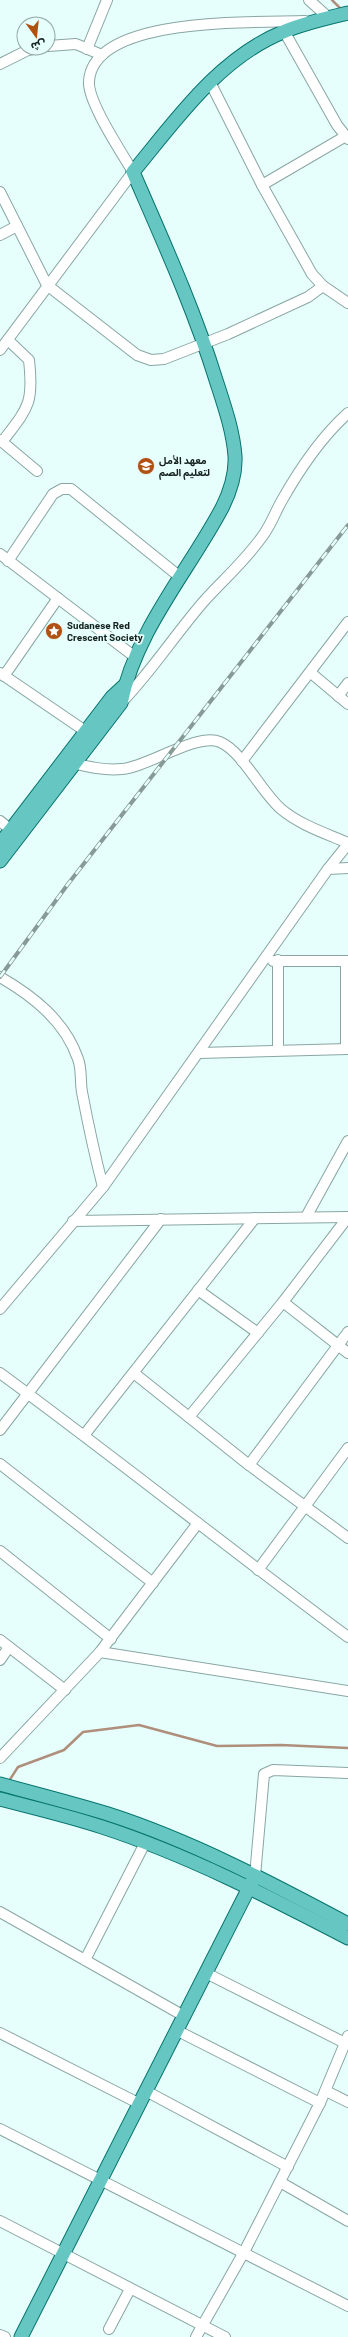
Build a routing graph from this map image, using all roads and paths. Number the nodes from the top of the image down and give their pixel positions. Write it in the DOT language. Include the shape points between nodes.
graph roads {
  1 [pos="107,0"];
  2 [pos="309,0"];
  3 [pos="348,13"];
  4 [pos="329,18"];
  5 [pos="284,31"];
  6 [pos="56,45"];
  7 [pos="86,49"];
  8 [pos="102,55"];
  9 [pos="16,56"];
  10 [pos="0,64"];
  11 [pos="210,82"];
  12 [pos="347,137"];
  13 [pos="133,172"];
  14 [pos="262,184"];
  15 [pos="0,192"];
  16 [pos="17,226"];
  17 [pos="0,235"];
  18 [pos="47,285"];
  19 [pos="323,286"];
  20 [pos="348,303"];
  21 [pos="8,340"];
  22 [pos="205,344"];
  23 [pos="0,350"];
  24 [pos="348,413"];
  25 [pos="1,441"];
  26 [pos="37,471"];
  27 [pos="4,558"];
  28 [pos="180,577"];
  29 [pos="58,598"];
  30 [pos="348,622"];
  31 [pos="136,657"];
  32 [pos="311,673"];
  33 [pos="2,674"];
  34 [pos="348,684"];
  35 [pos="125,685"];
  36 [pos="338,696"];
  37 [pos="121,703"];
  38 [pos="348,704"];
  39 [pos="91,735"];
  40 [pos="242,761"];
  41 [pos="70,762"];
  42 [pos="0,821"];
  43 [pos="11,830"];
  44 [pos="348,843"];
  45 [pos="0,844"];
  46 [pos="0,861"];
  47 [pos="348,868"];
  48 [pos="328,869"];
  49 [pos="278,960"];
  50 [pos="347,961"];
  51 [pos="263,962"];
  52 [pos="0,977"];
  53 [pos="347,1049"];
  54 [pos="278,1050"];
  55 [pos="199,1053"];
  56 [pos="348,1141"];
  57 [pos="103,1187"];
  58 [pos="306,1217"];
  59 [pos="348,1217"];
  60 [pos="255,1218"];
  61 [pos="161,1219"];
  62 [pos="73,1221"];
  63 [pos="198,1290"];
  64 [pos="283,1302"];
  65 [pos="0,1309"];
  66 [pos="348,1332"];
  67 [pos="258,1333"];
  68 [pos="338,1345"];
  69 [pos="348,1353"];
  70 [pos="0,1373"];
  71 [pos="135,1374"];
  72 [pos="29,1394"];
  73 [pos="189,1417"];
  74 [pos="0,1430"];
  75 [pos="85,1434"];
  76 [pos="348,1448"];
  77 [pos="0,1464"];
  78 [pos="249,1465"];
  79 [pos="304,1506"];
  80 [pos="198,1523"];
  81 [pos="348,1538"];
  82 [pos="0,1551"];
  83 [pos="258,1570"];
  84 [pos="153,1583"];
  85 [pos="348,1637"];
  86 [pos="111,1639"];
  87 [pos="0,1640"];
  88 [pos="9,1647"];
  89 [pos="100,1652"];
  90 [pos="0,1660"];
  91 [pos="65,1690"];
  92 [pos="348,1691"];
  93 [pos="0,1758"];
  94 [pos="348,1773"];
  95 [pos="0,1784"];
  96 [pos="0,1799"];
  97 [pos="146,1843"];
  98 [pos="255,1876"];
  99 [pos="249,1888"];
  100 [pos="0,1912"];
  101 [pos="348,1924"];
  102 [pos="348,1938"];
  103 [pos="85,1960"];
  104 [pos="206,1973"];
  105 [pos="184,2016"];
  106 [pos="176,2030"];
  107 [pos="0,2033"];
  108 [pos="346,2039"];
  109 [pos="146,2091"];
  110 [pos="326,2091"];
  111 [pos="348,2102"];
  112 [pos="320,2103"];
  113 [pos="140,2104"];
  114 [pos="0,2129"];
  115 [pos="288,2167"];
  116 [pos="102,2180"];
  117 [pos="280,2182"];
  118 [pos="0,2221"];
  119 [pos="348,2221"];
  120 [pos="244,2252"];
  121 [pos="62,2254"];
  122 [pos="130,2289"];
  123 [pos="348,2306"];
  124 [pos="202,2325"];
  125 [pos="109,2329"];
  126 [pos="0,2334"];
  127 [pos="5,2337"];
  128 [pos="21,2337"];
  129 [pos="196,2337"];
  130 [pos="225,2337"];
  1 -- 7 [label="street"];
  2 -- 4 [label="street"];
  3 -- 4 [label="main road"];
  4 -- 5 [label="main road"];
  4 -- 8 [label="street" via="189,25 145,33 116,44"];
  5 -- 11 [label="main road" via="264,41"];
  5 -- 12 [label="street"];
  6 -- 7 [label="street" via="76,44"];
  7 -- 8 [label="street"];
  8 -- 13 [label="street" via="92,67 89,82 94,103"];
  9 -- 10 [label="street"];
  11 -- 13 [label="main road"];
  11 -- 14 [label="street"];
  12 -- 14 [label="street"];
  13 -- 18 [label="street"];
  13 -- 22 [label="main road"];
  14 -- 19 [label="street" via="312,274"];
  15 -- 16 [label="street"];
  16 -- 17 [label="street"];
  16 -- 18 [label="street"];
  18 -- 21 [label="street"];
  18 -- 22 [label="street" via="137,355 151,360 164,359"];
  19 -- 20 [label="street"];
  19 -- 22 [label="street" via="308,297"];
  21 -- 23 [label="street"];
  21 -- 25 [label="street" via="29,360 32,391 26,410"];
  22 -- 28 [label="main road" via="232,429 235,457 233,481 223,507"];
  24 -- 37 [label="street" via="336,424 297,474 270,524 240,565 204,601 149,673"];
  25 -- 26 [label="street"];
  27 -- 28 [label="street" via="53,494 62,489 71,489"];
  27 -- 29 [label="street"];
  28 -- 31 [label="main road"];
  29 -- 31 [label="street"];
  29 -- 33 [label="street"];
  30 -- 32 [label="street"];
  31 -- 35 [label="main road"];
  32 -- 36 [label="street"];
  32 -- 40 [label="street"];
  33 -- 39 [label="street"];
  34 -- 36 [label="street"];
  35 -- 37 [label="main road"];
  35 -- 39 [label="main road" via="112,697"];
  36 -- 38 [label="street"];
  37 -- 39 [label="main road"];
  39 -- 41 [label="main road"];
  40 -- 41 [label="street" via="219,742 204,741 172,751 142,765 122,769 104,769"];
  40 -- 44 [label="street" via="280,808 310,827"];
  41 -- 43 [label="main road"];
  41 -- 46 [label="main road"];
  42 -- 43 [label="street"];
  43 -- 45 [label="main road"];
  44 -- 48 [label="street"];
  47 -- 48 [label="street"];
  48 -- 51 [label="street"];
  49 -- 50 [label="street"];
  49 -- 51 [label="street"];
  49 -- 54 [label="street"];
  50 -- 53 [label="street"];
  51 -- 55 [label="street"];
  52 -- 57 [label="street" via="30,995 50,1014 64,1032 78,1058 82,1091"];
  53 -- 54 [label="street"];
  54 -- 55 [label="street"];
  55 -- 57 [label="street"];
  56 -- 58 [label="street"];
  57 -- 62 [label="street"];
  58 -- 59 [label="street"];
  58 -- 60 [label="street"];
  59 -- 64 [label="street"];
  60 -- 61 [label="street"];
  60 -- 63 [label="street"];
  61 -- 62 [label="street"];
  61 -- 72 [label="street"];
  62 -- 65 [label="street"];
  63 -- 67 [label="street"];
  63 -- 71 [label="street"];
  64 -- 67 [label="street"];
  64 -- 68 [label="street"];
  66 -- 68 [label="street"];
  67 -- 73 [label="street"];
  68 -- 69 [label="street"];
  68 -- 78 [label="street"];
  70 -- 72 [label="street"];
  71 -- 73 [label="street"];
  71 -- 75 [label="street"];
  72 -- 74 [label="street"];
  72 -- 75 [label="street"];
  73 -- 78 [label="street"];
  75 -- 80 [label="street"];
  76 -- 79 [label="street"];
  77 -- 84 [label="street"];
  78 -- 79 [label="street"];
  79 -- 81 [label="street"];
  79 -- 83 [label="street"];
  80 -- 83 [label="street"];
  80 -- 84 [label="street"];
  82 -- 86 [label="street"];
  83 -- 85 [label="street"];
  84 -- 86 [label="street"];
  86 -- 89 [label="street"];
  87 -- 88 [label="street"];
  88 -- 90 [label="street"];
  88 -- 91 [label="street"];
  89 -- 91 [label="street"];
  89 -- 92 [label="street"];
  91 -- 93 [label="street"];
  94 -- 98 [label="street" via="273,1770 264,1774"];
  95 -- 98 [label="main road" via="108,1814 163,1834"];
  96 -- 97 [label="main road" via="102,1827"];
  97 -- 99 [label="main road"];
  97 -- 103 [label="street"];
  98 -- 99 [label="main road"];
  98 -- 101 [label="main road"];
  99 -- 102 [label="main road"];
  99 -- 104 [label="main road"];
  100 -- 103 [label="street"];
  103 -- 105 [label="street"];
  104 -- 105 [label="main road"];
  104 -- 108 [label="street"];
  105 -- 106 [label="main road"];
  106 -- 109 [label="main road"];
  106 -- 112 [label="street"];
  107 -- 113 [label="street"];
  108 -- 110 [label="street"];
  109 -- 113 [label="main road"];
  109 -- 115 [label="street"];
  110 -- 111 [label="street"];
  110 -- 112 [label="street"];
  112 -- 115 [label="street"];
  113 -- 116 [label="main road"];
  114 -- 116 [label="street"];
  115 -- 117 [label="street"];
  116 -- 120 [label="street"];
  116 -- 121 [label="main road"];
  117 -- 119 [label="street"];
  117 -- 120 [label="street"];
  118 -- 121 [label="street"];
  120 -- 123 [label="street"];
  120 -- 124 [label="street"];
  121 -- 122 [label="street"];
  121 -- 128 [label="main road"];
  122 -- 124 [label="street"];
  122 -- 125 [label="street"];
  124 -- 129 [label="street"];
  124 -- 130 [label="street"];
  126 -- 127 [label="street"];
}
